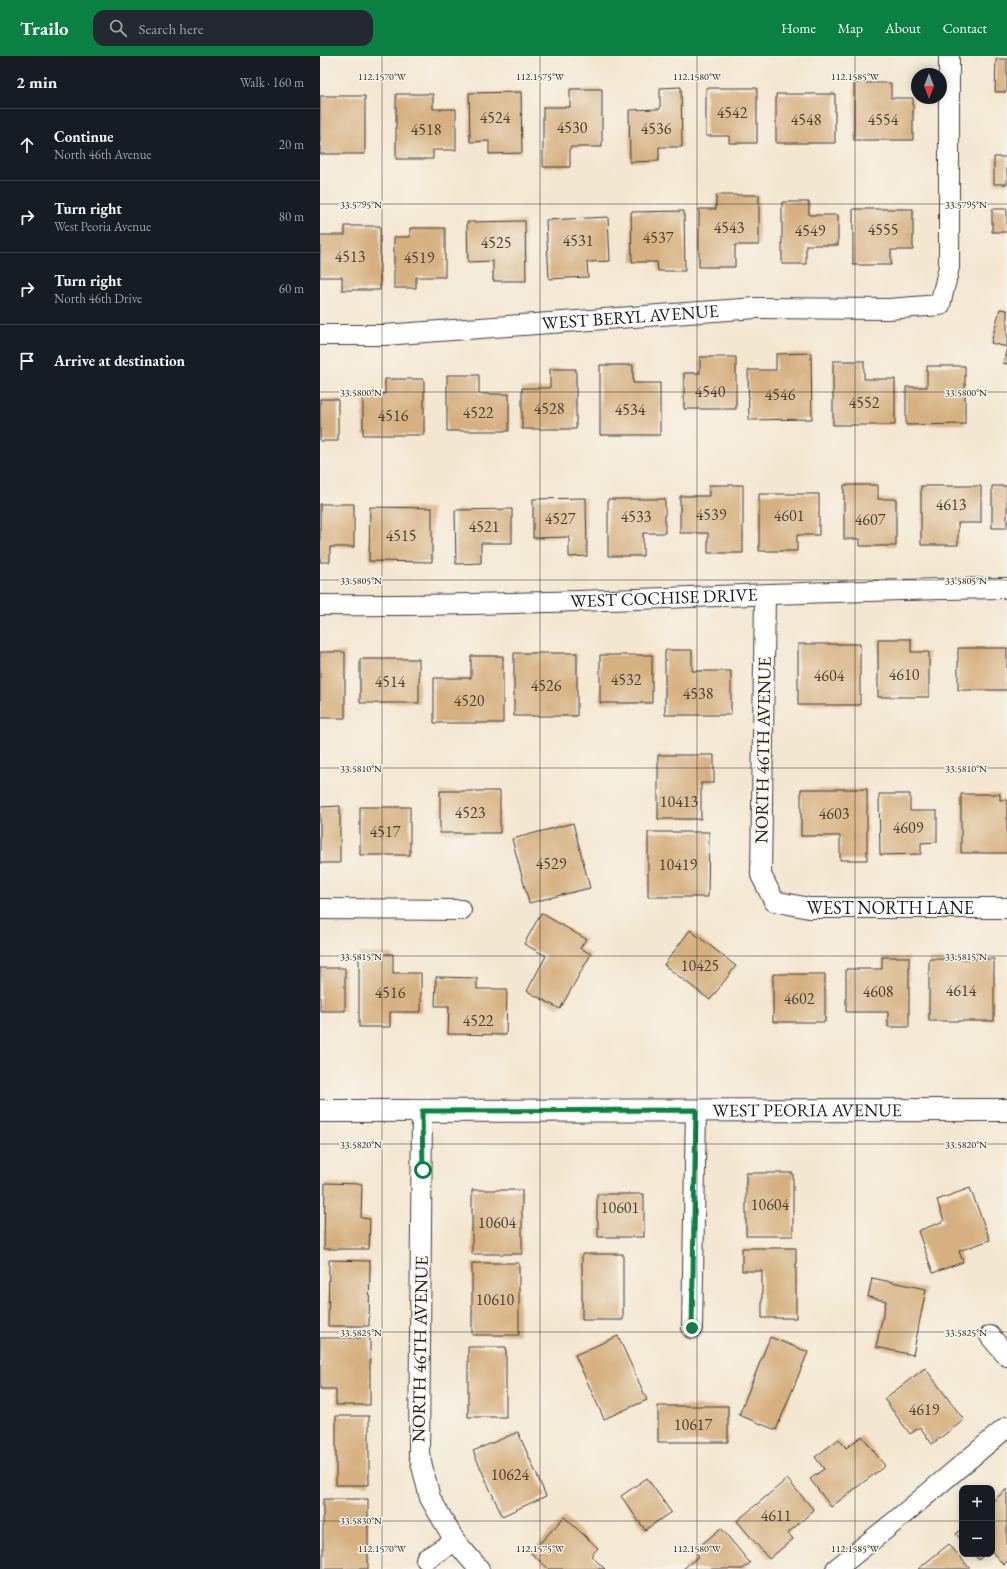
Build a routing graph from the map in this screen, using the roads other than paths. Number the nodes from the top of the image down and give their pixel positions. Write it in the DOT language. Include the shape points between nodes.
graph roads {
  1 [pos="948,56"];
  2 [pos="320,335"];
  3 [pos="1007,588"];
  4 [pos="765,595"];
  5 [pos="320,605"];
  6 [pos="774,902"];
  7 [pos="1007,908"];
  8 [pos="320,909"];
  9 [pos="462,910"];
  10 [pos="696,1110"];
  11 [pos="1007,1110"];
  12 [pos="320,1111"];
  13 [pos="422,1111"];
  14 [pos="692,1328"];
  15 [pos="990,1336"];
  16 [pos="1007,1356"];
  17 [pos="1007,1427"];
  18 [pos="454,1541"];
  19 [pos="426,1559"];
  20 [pos="480,1569"];
  21 [pos="836,1569"];
  1 -- 2 [label="street, WEST BERYL AVENUE" via="949,267 940,305 888,309 756,308 384,335"];
  3 -- 4 [label="street, WEST COCHISE DRIVE" via="924,588"];
  4 -- 5 [label="street, WEST COCHISE DRIVE" via="527,604"];
  4 -- 6 [label="street, NORTH 46TH AVENUE" via="762,875"];
  6 -- 7 [label="street, WEST NORTH LANE" via="809,908"];
  8 -- 9 [label="street"];
  10 -- 11 [label="main road, WEST PEORIA AVENUE"];
  10 -- 13 [label="main road, WEST PEORIA AVENUE"];
  10 -- 14 [label="street"];
  12 -- 13 [label="main road, WEST PEORIA AVENUE"];
  13 -- 18 [label="street, NORTH 46TH AVENUE" via="419,1454 430,1498"];
  15 -- 16 [label="street"];
  17 -- 21 [label="street"];
  18 -- 19 [label="street"];
  18 -- 20 [label="street, NORTH 46TH AVENUE"];
}
